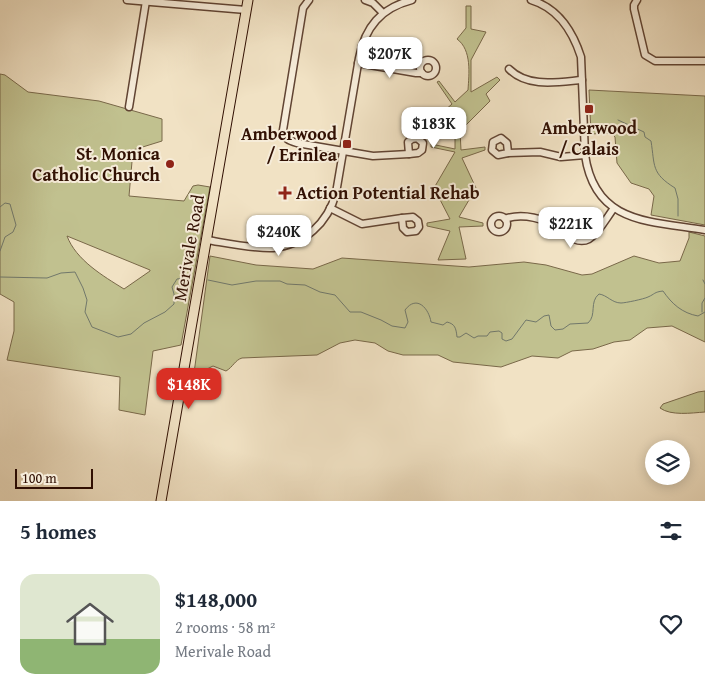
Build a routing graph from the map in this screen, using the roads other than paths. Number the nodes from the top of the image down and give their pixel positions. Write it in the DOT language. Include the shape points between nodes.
graph roads {
  1 [pos="127,0"];
  2 [pos="248,0"];
  3 [pos="309,0"];
  4 [pos="366,0"];
  5 [pos="412,0"];
  6 [pos="531,0"];
  7 [pos="637,0"];
  8 [pos="146,1"];
  9 [pos="246,10"];
  10 [pos="384,13"];
  11 [pos="705,61"];
  12 [pos="358,63"];
  13 [pos="509,69"];
  14 [pos="422,72"];
  15 [pos="582,80"];
  16 [pos="129,107"];
  17 [pos="343,151"];
  18 [pos="508,153"];
  19 [pos="409,154"];
  20 [pos="585,155"];
  21 [pos="330,208"];
  22 [pos="614,208"];
  23 [pos="402,218"];
  24 [pos="505,219"];
  25 [pos="705,230"];
  26 [pos="207,240"];
  27 [pos="161,501"];
  1 -- 8 [label="street"];
  2 -- 9 [label="main road, Merivale Road"];
  3 -- 17 [label="street" via="303,8 283,134 290,141"];
  4 -- 10 [label="street"];
  5 -- 10 [label="street"];
  6 -- 15 [label="street" via="566,24 581,57"];
  7 -- 11 [label="street" via="634,9 645,55 655,61"];
  8 -- 9 [label="street"];
  8 -- 16 [label="street"];
  9 -- 26 [label="main road, Merivale Road"];
  10 -- 12 [label="street" via="364,38"];
  12 -- 14 [label="street"];
  12 -- 17 [label="street"];
  13 -- 15 [label="street" via="520,77 542,82"];
  15 -- 20 [label="street"];
  17 -- 19 [label="street" via="380,157"];
  17 -- 21 [label="street" via="336,193"];
  18 -- 20 [label="street" via="540,152 561,157"];
  20 -- 22 [label="street" via="596,190"];
  21 -- 23 [label="street" via="362,224"];
  21 -- 26 [label="street" via="308,236 285,245 263,248"];
  22 -- 24 [label="street" via="594,235 585,240 573,239 550,222 538,218"];
  22 -- 25 [label="street" via="638,219"];
  26 -- 27 [label="main road, Merivale Road"];
}
